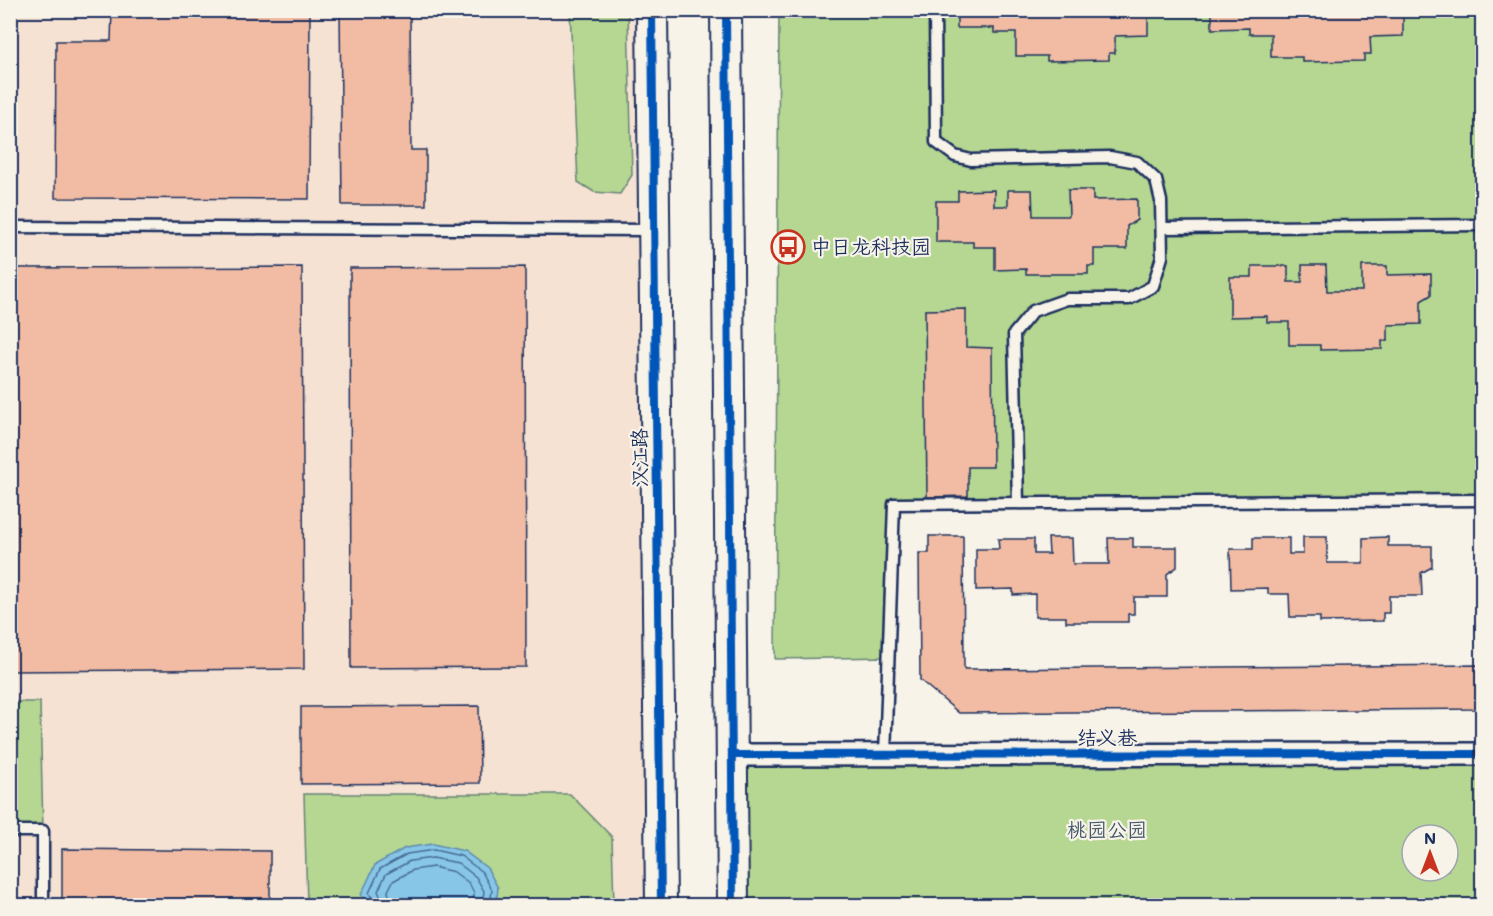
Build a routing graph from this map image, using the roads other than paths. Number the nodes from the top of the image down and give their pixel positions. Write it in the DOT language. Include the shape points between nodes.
graph roads {
  1 [pos="652,10"];
  2 [pos="726,10"];
  3 [pos="935,10"];
  4 [pos="1482,225"];
  5 [pos="10,226"];
  6 [pos="1162,228"];
  7 [pos="654,230"];
  8 [pos="1482,500"];
  9 [pos="1017,503"];
  10 [pos="1482,754"];
  11 [pos="732,755"];
  12 [pos="885,755"];
  13 [pos="10,831"];
  14 [pos="43,906"];
  15 [pos="661,906"];
  16 [pos="733,906"];
  1 -- 7 [label="main road, 汉江路"];
  2 -- 11 [label="main road"];
  3 -- 6 [label="lane" via="936,142 955,156 971,160 1110,157 1137,162 1156,180"];
  4 -- 6 [label="lane"];
  5 -- 7 [label="lane"];
  6 -- 9 [label="lane" via="1162,257 1153,286 1129,299 1067,299 1033,311 1014,334"];
  7 -- 15 [label="main road, 汉江路"];
  8 -- 9 [label="lane"];
  9 -- 12 [label="lane" via="894,504"];
  10 -- 12 [label="street, 结义巷"];
  11 -- 12 [label="street, 结义巷"];
  11 -- 16 [label="main road"];
  13 -- 14 [label="lane" via="43,831"];
}
